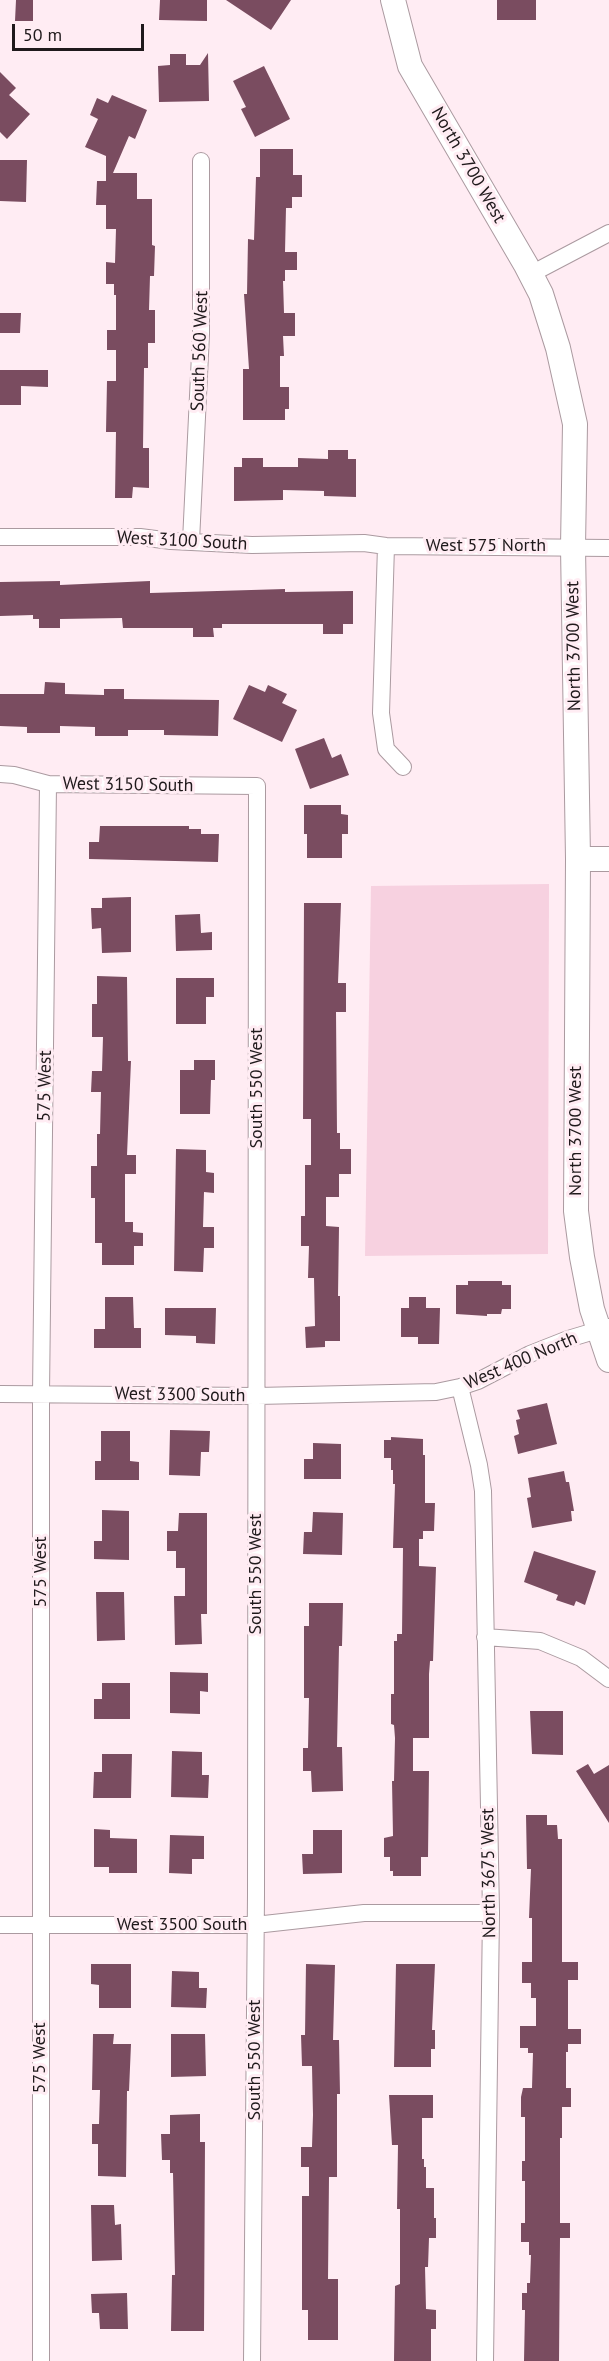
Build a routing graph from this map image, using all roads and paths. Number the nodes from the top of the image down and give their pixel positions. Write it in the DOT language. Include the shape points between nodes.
graph roads {
  1 [pos="393,0"];
  2 [pos="201,161"];
  3 [pos="609,233"];
  4 [pos="531,274"];
  5 [pos="0,537"];
  6 [pos="191,541"];
  7 [pos="364,543"];
  8 [pos="386,546"];
  9 [pos="573,547"];
  10 [pos="609,548"];
  11 [pos="403,767"];
  12 [pos="0,774"];
  13 [pos="48,784"];
  14 [pos="256,786"];
  15 [pos="609,859"];
  16 [pos="578,860"];
  17 [pos="604,1328"];
  18 [pos="609,1360"];
  19 [pos="460,1387"];
  20 [pos="361,1392"];
  21 [pos="0,1394"];
  22 [pos="41,1394"];
  23 [pos="257,1396"];
  24 [pos="484,1636"];
  25 [pos="609,1679"];
  26 [pos="491,1913"];
  27 [pos="0,1925"];
  28 [pos="255,1925"];
  29 [pos="40,1926"];
  30 [pos="41,2361"];
  31 [pos="252,2361"];
  32 [pos="485,2361"];
  1 -- 4 [label="street, North 3700 West" via="410,66"];
  2 -- 6 [label="street, South 560 West" via="201,334"];
  3 -- 4 [label="street"];
  4 -- 9 [label="street, North 3700 West" via="558,348 575,424"];
  5 -- 6 [label="street, West 3100 South"];
  6 -- 7 [label="street, West 3100 South" via="252,545"];
  7 -- 8 [label="street, West 575 North"];
  8 -- 9 [label="street, West 575 North"];
  8 -- 11 [label="street" via="381,714 386,749"];
  9 -- 10 [label="street, West 575 North"];
  9 -- 16 [label="street, North 3700 West"];
  12 -- 13 [label="street, West 3150 South"];
  13 -- 14 [label="street, West 3150 South"];
  13 -- 22 [label="street, 575 West"];
  14 -- 23 [label="street, South 550 West"];
  15 -- 16 [label="street"];
  16 -- 17 [label="street, North 3700 West" via="576,1211 582,1257"];
  17 -- 18 [label="street, North 3700 West"];
  17 -- 19 [label="street, West 400 North" via="530,1354"];
  19 -- 20 [label="street, West 400 North" via="436,1392"];
  19 -- 24 [label="street, North 3675 West" via="483,1491"];
  20 -- 23 [label="street, West 3300 South"];
  21 -- 22 [label="street, West 3300 South"];
  22 -- 23 [label="street, West 3300 South"];
  22 -- 29 [label="street, 575 West"];
  23 -- 28 [label="street, South 550 West"];
  24 -- 25 [label="street" via="540,1641 581,1658"];
  24 -- 26 [label="street, North 3675 West"];
  26 -- 28 [label="street, West 3500 South" via="364,1913"];
  26 -- 32 [label="street, North 3675 West"];
  27 -- 29 [label="street, West 3500 South"];
  28 -- 29 [label="street, West 3500 South"];
  28 -- 31 [label="street, South 550 West"];
  29 -- 30 [label="street, 575 West"];
}
